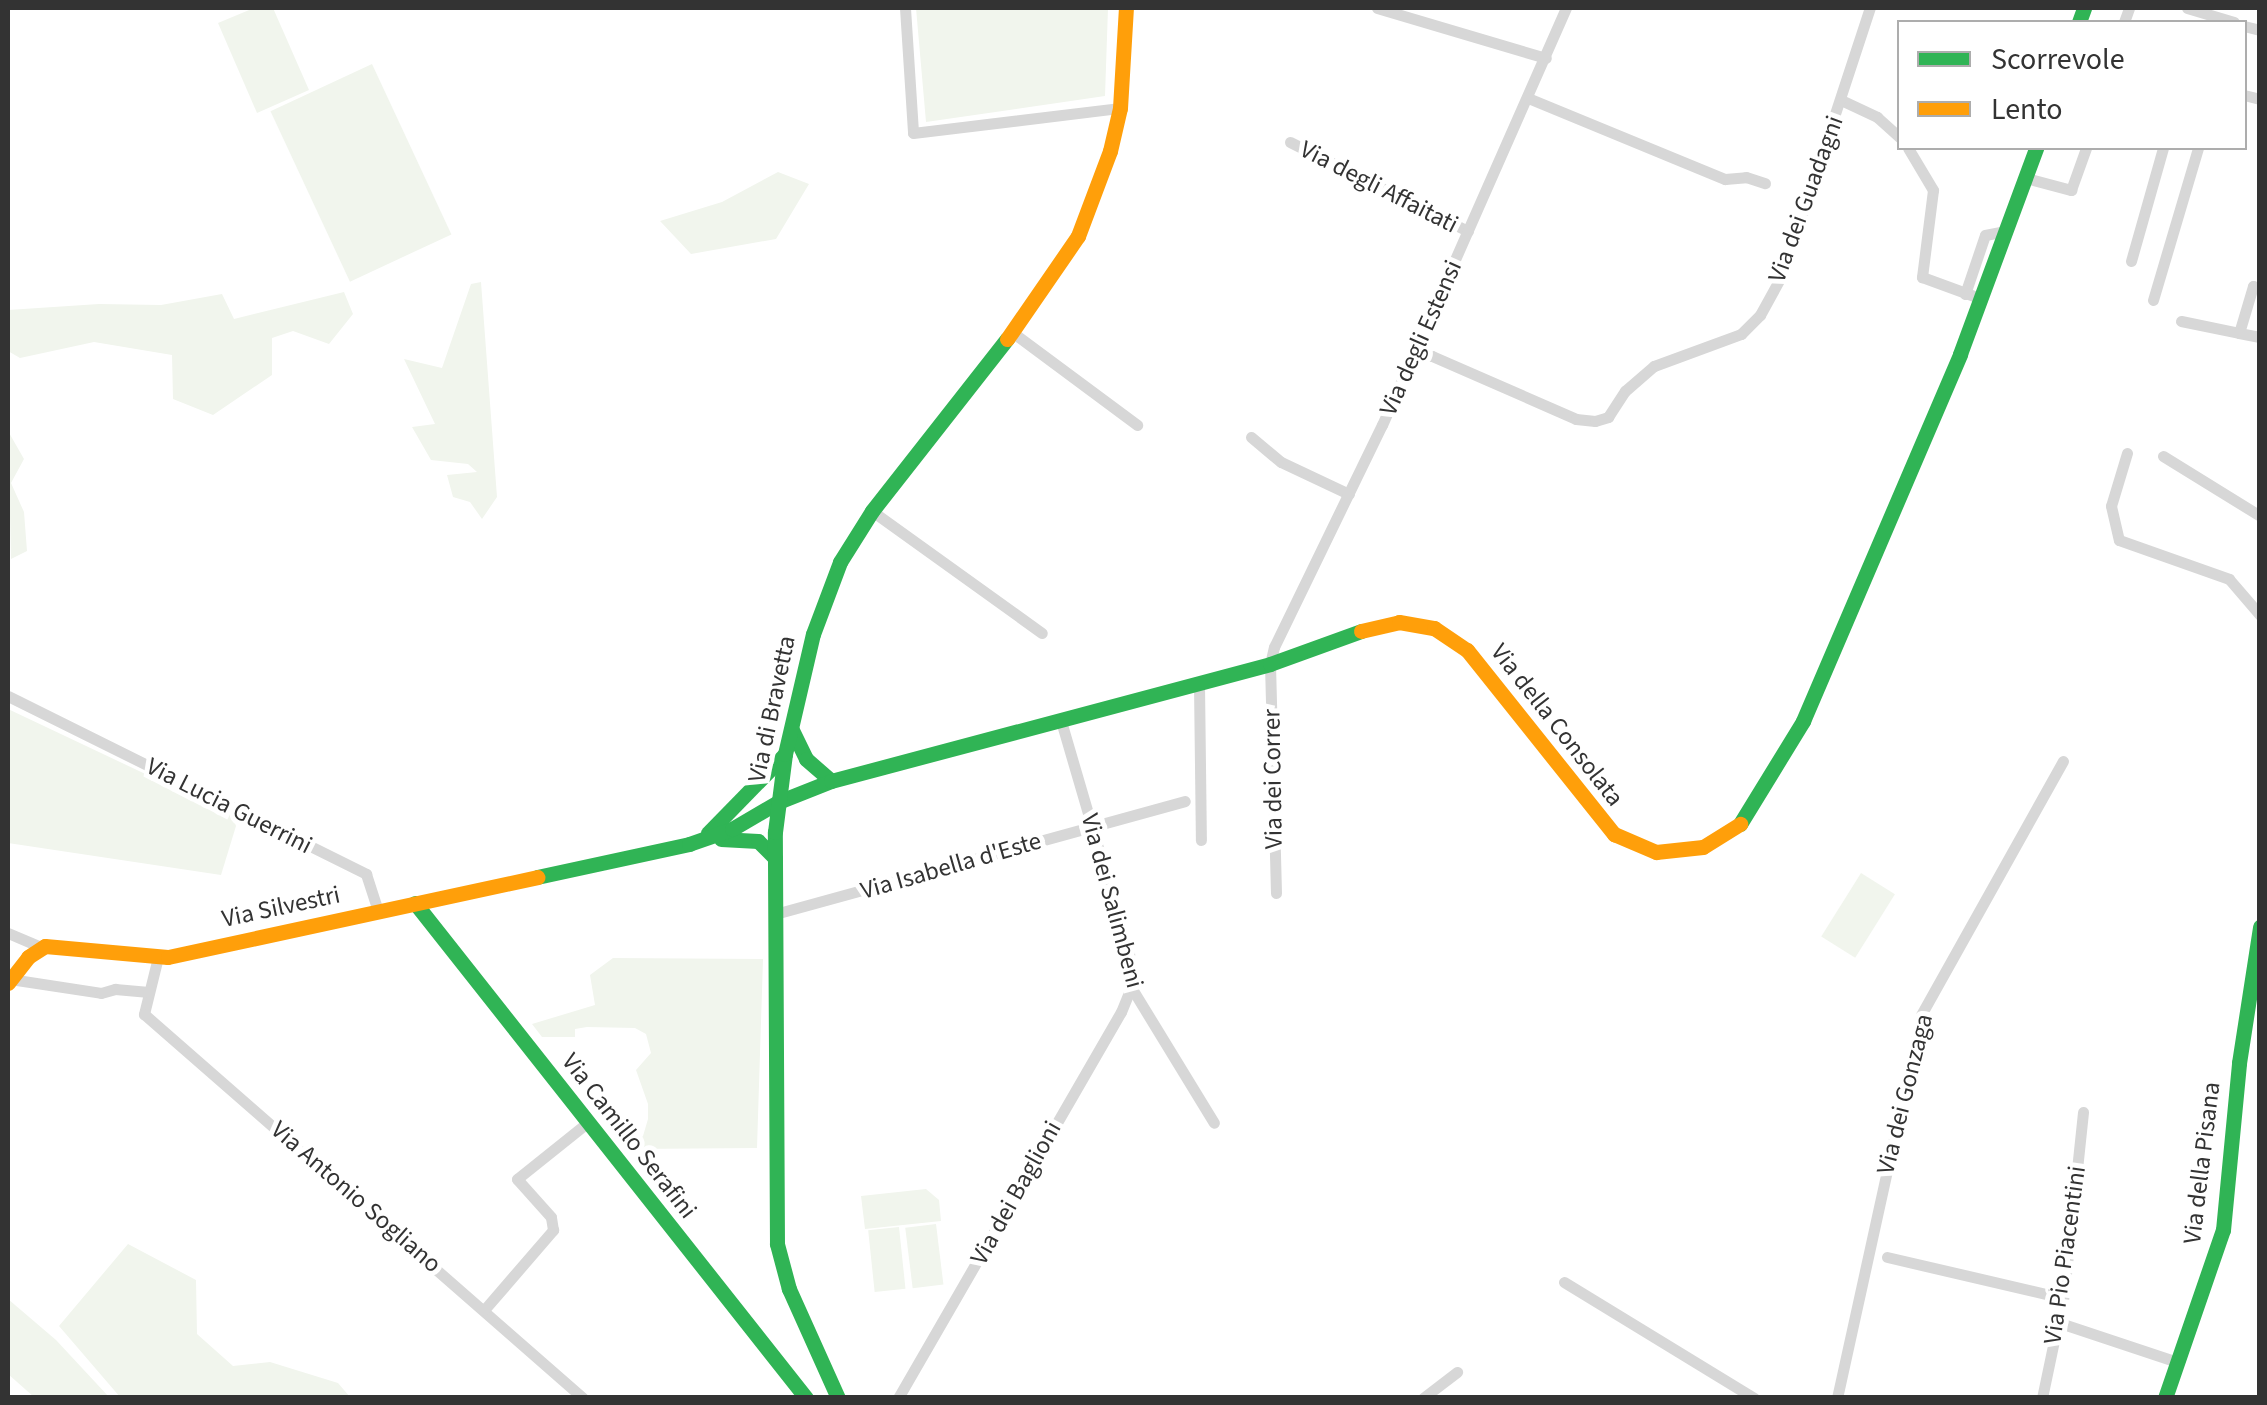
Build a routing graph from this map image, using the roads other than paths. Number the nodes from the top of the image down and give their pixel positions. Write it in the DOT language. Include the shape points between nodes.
graph roads {
  1 [pos="905,8"];
  2 [pos="1126,8"];
  3 [pos="1376,8"];
  4 [pos="1566,8"];
  5 [pos="1870,8"];
  6 [pos="2187,8"];
  7 [pos="2227,20"];
  8 [pos="1546,58"];
  9 [pos="1528,98"];
  10 [pos="1840,100"];
  11 [pos="1120,108"];
  12 [pos="1897,135"];
  13 [pos="1290,142"];
  14 [pos="1909,150"];
  15 [pos="2035,150"];
  16 [pos="2085,150"];
  17 [pos="2162,150"];
  18 [pos="2197,150"];
  19 [pos="2026,178"];
  20 [pos="1765,184"];
  21 [pos="2006,231"];
  22 [pos="1468,232"];
  23 [pos="2131,261"];
  24 [pos="2260,288"];
  25 [pos="1965,294"];
  26 [pos="1982,300"];
  27 [pos="2153,300"];
  28 [pos="2181,321"];
  29 [pos="1012,332"];
  30 [pos="2239,333"];
  31 [pos="2260,336"];
  32 [pos="1412,355"];
  33 [pos="1137,425"];
  34 [pos="1250,437"];
  35 [pos="2127,453"];
  36 [pos="2164,456"];
  37 [pos="1349,494"];
  38 [pos="872,512"];
  39 [pos="2260,516"];
  40 [pos="2260,615"];
  41 [pos="1042,633"];
  42 [pos="1270,664"];
  43 [pos="1199,684"];
  44 [pos="8,696"];
  45 [pos="1061,721"];
  46 [pos="792,728"];
  47 [pos="786,754"];
  48 [pos="2063,761"];
  49 [pos="832,781"];
  50 [pos="1185,800"];
  51 [pos="778,802"];
  52 [pos="1092,826"];
  53 [pos="1201,840"];
  54 [pos="697,841"];
  55 [pos="775,858"];
  56 [pos="1276,893"];
  57 [pos="415,903"];
  58 [pos="378,911"];
  59 [pos="775,914"];
  60 [pos="2260,927"];
  61 [pos="8,933"];
  62 [pos="41,948"];
  63 [pos="2257,953"];
  64 [pos="158,957"];
  65 [pos="9,981"];
  66 [pos="1131,987"];
  67 [pos="149,992"];
  68 [pos="2083,1112"];
  69 [pos="587,1123"];
  70 [pos="1214,1123"];
  71 [pos="1888,1257"];
  72 [pos="1564,1282"];
  73 [pos="2064,1298"];
  74 [pos="484,1310"];
  75 [pos="2058,1322"];
  76 [pos="2178,1362"];
  77 [pos="1457,1372"];
  78 [pos="582,1398"];
  79 [pos="806,1398"];
  80 [pos="838,1398"];
  81 [pos="898,1398"];
  82 [pos="1423,1398"];
  83 [pos="1754,1398"];
  84 [pos="1837,1398"];
  85 [pos="2042,1398"];
  86 [pos="2165,1398"];
  1 -- 11 [label="street" via="912,133"];
  2 -- 11 [label="main road, Via di Bravetta"];
  3 -- 8 [label="street"];
  4 -- 8 [label="street, Via degli Estensi"];
  5 -- 10 [label="street, Via dei Guadagni"];
  6 -- 7 [label="street"];
  8 -- 9 [label="street, Via degli Estensi"];
  9 -- 20 [label="street" via="1724,179"];
  9 -- 22 [label="street, Via degli Estensi"];
  10 -- 12 [label="street" via="1872,114"];
  10 -- 32 [label="street, Via dei Guadagni" via="1782,275 1760,314 1741,334 1654,366 1608,417 1576,419 1432,356"];
  11 -- 29 [label="main road, Via di Bravetta" via="1078,236"];
  13 -- 22 [label="street, Via degli Affaitati"];
  14 -- 25 [label="street" via="1934,190 1920,274"];
  15 -- 19 [label="main road, Via della Consolata"];
  16 -- 19 [label="street" via="2071,190"];
  17 -- 23 [label="street"];
  18 -- 27 [label="street"];
  19 -- 21 [label="main road, Via della Consolata"];
  21 -- 25 [label="street" via="1985,236"];
  21 -- 26 [label="main road, Via della Consolata"];
  22 -- 32 [label="street, Via degli Estensi"];
  24 -- 30 [label="street" via="2253,286"];
  25 -- 26 [label="street"];
  26 -- 42 [label="main road, Via della Consolata" via="1804,721 1748,816 1714,843 1656,852 1614,834 1472,656 1434,628 1407,622 1378,626"];
  28 -- 30 [label="street"];
  29 -- 33 [label="street"];
  29 -- 38 [label="main road, Via di Bravetta"];
  30 -- 31 [label="street"];
  32 -- 37 [label="street, Via degli Estensi"];
  34 -- 37 [label="street" via="1273,457"];
  35 -- 40 [label="street" via="2111,506 2118,540 2229,579"];
  36 -- 39 [label="street"];
  37 -- 42 [label="street, Via degli Estensi"];
  38 -- 41 [label="street"];
  38 -- 46 [label="main road, Via di Bravetta" via="828,588"];
  42 -- 43 [label="main road, Via della Consolata"];
  42 -- 56 [label="street, Via dei Correr"];
  43 -- 45 [label="main road, Via della Consolata"];
  43 -- 53 [label="street"];
  44 -- 58 [label="street, Via Lucia Guerrini" via="366,874"];
  45 -- 49 [label="main road, Via della Consolata"];
  45 -- 52 [label="street, Via dei Salimbeni"];
  46 -- 47 [label="main road, Via di Bravetta"];
  46 -- 49 [label="main road" via="806,759"];
  47 -- 51 [label="main road, Via di Bravetta"];
  47 -- 54 [label="main road"];
  48 -- 84 [label="street, Via dei Gonzaga" via="1921,1015"];
  49 -- 51 [label="main road, Via della Consolata"];
  50 -- 52 [label="street, Via Isabella d'Este"];
  51 -- 54 [label="main road"];
  51 -- 55 [label="main road, Via di Bravetta"];
  52 -- 59 [label="street, Via Isabella d'Este"];
  52 -- 66 [label="street, Via dei Salimbeni" via="1129,954"];
  54 -- 55 [label="main road" via="752,839"];
  54 -- 57 [label="main road, Via Silvestri"];
  55 -- 59 [label="main road, Via di Bravetta"];
  57 -- 58 [label="main road, Via Silvestri"];
  57 -- 69 [label="main road, Via Camillo Serafini"];
  58 -- 64 [label="main road, Via Silvestri"];
  59 -- 80 [label="main road, Via di Bravetta" via="776,1244"];
  60 -- 63 [label="main road, Via della Pisana"];
  61 -- 62 [label="street"];
  62 -- 64 [label="main road, Via Silvestri"];
  62 -- 65 [label="main road"];
  63 -- 76 [label="main road, Via della Pisana" via="2223,1230"];
  64 -- 67 [label="street"];
  65 -- 67 [label="street"];
  66 -- 70 [label="street, Via dei Salimbeni"];
  66 -- 81 [label="street, Via dei Baglioni"];
  67 -- 74 [label="street, Via Antonio Sogliano" via="144,1014"];
  68 -- 73 [label="street, Via Pio Piacentini"];
  69 -- 74 [label="street" via="517,1179 553,1227"];
  69 -- 79 [label="main road, Via Camillo Serafini"];
  71 -- 73 [label="street"];
  72 -- 83 [label="street"];
  73 -- 75 [label="street, Via Pio Piacentini"];
  74 -- 78 [label="street, Via Antonio Sogliano"];
  75 -- 76 [label="street"];
  75 -- 85 [label="street, Via Pio Piacentini"];
  76 -- 86 [label="main road, Via della Pisana"];
  77 -- 82 [label="street"];
}
